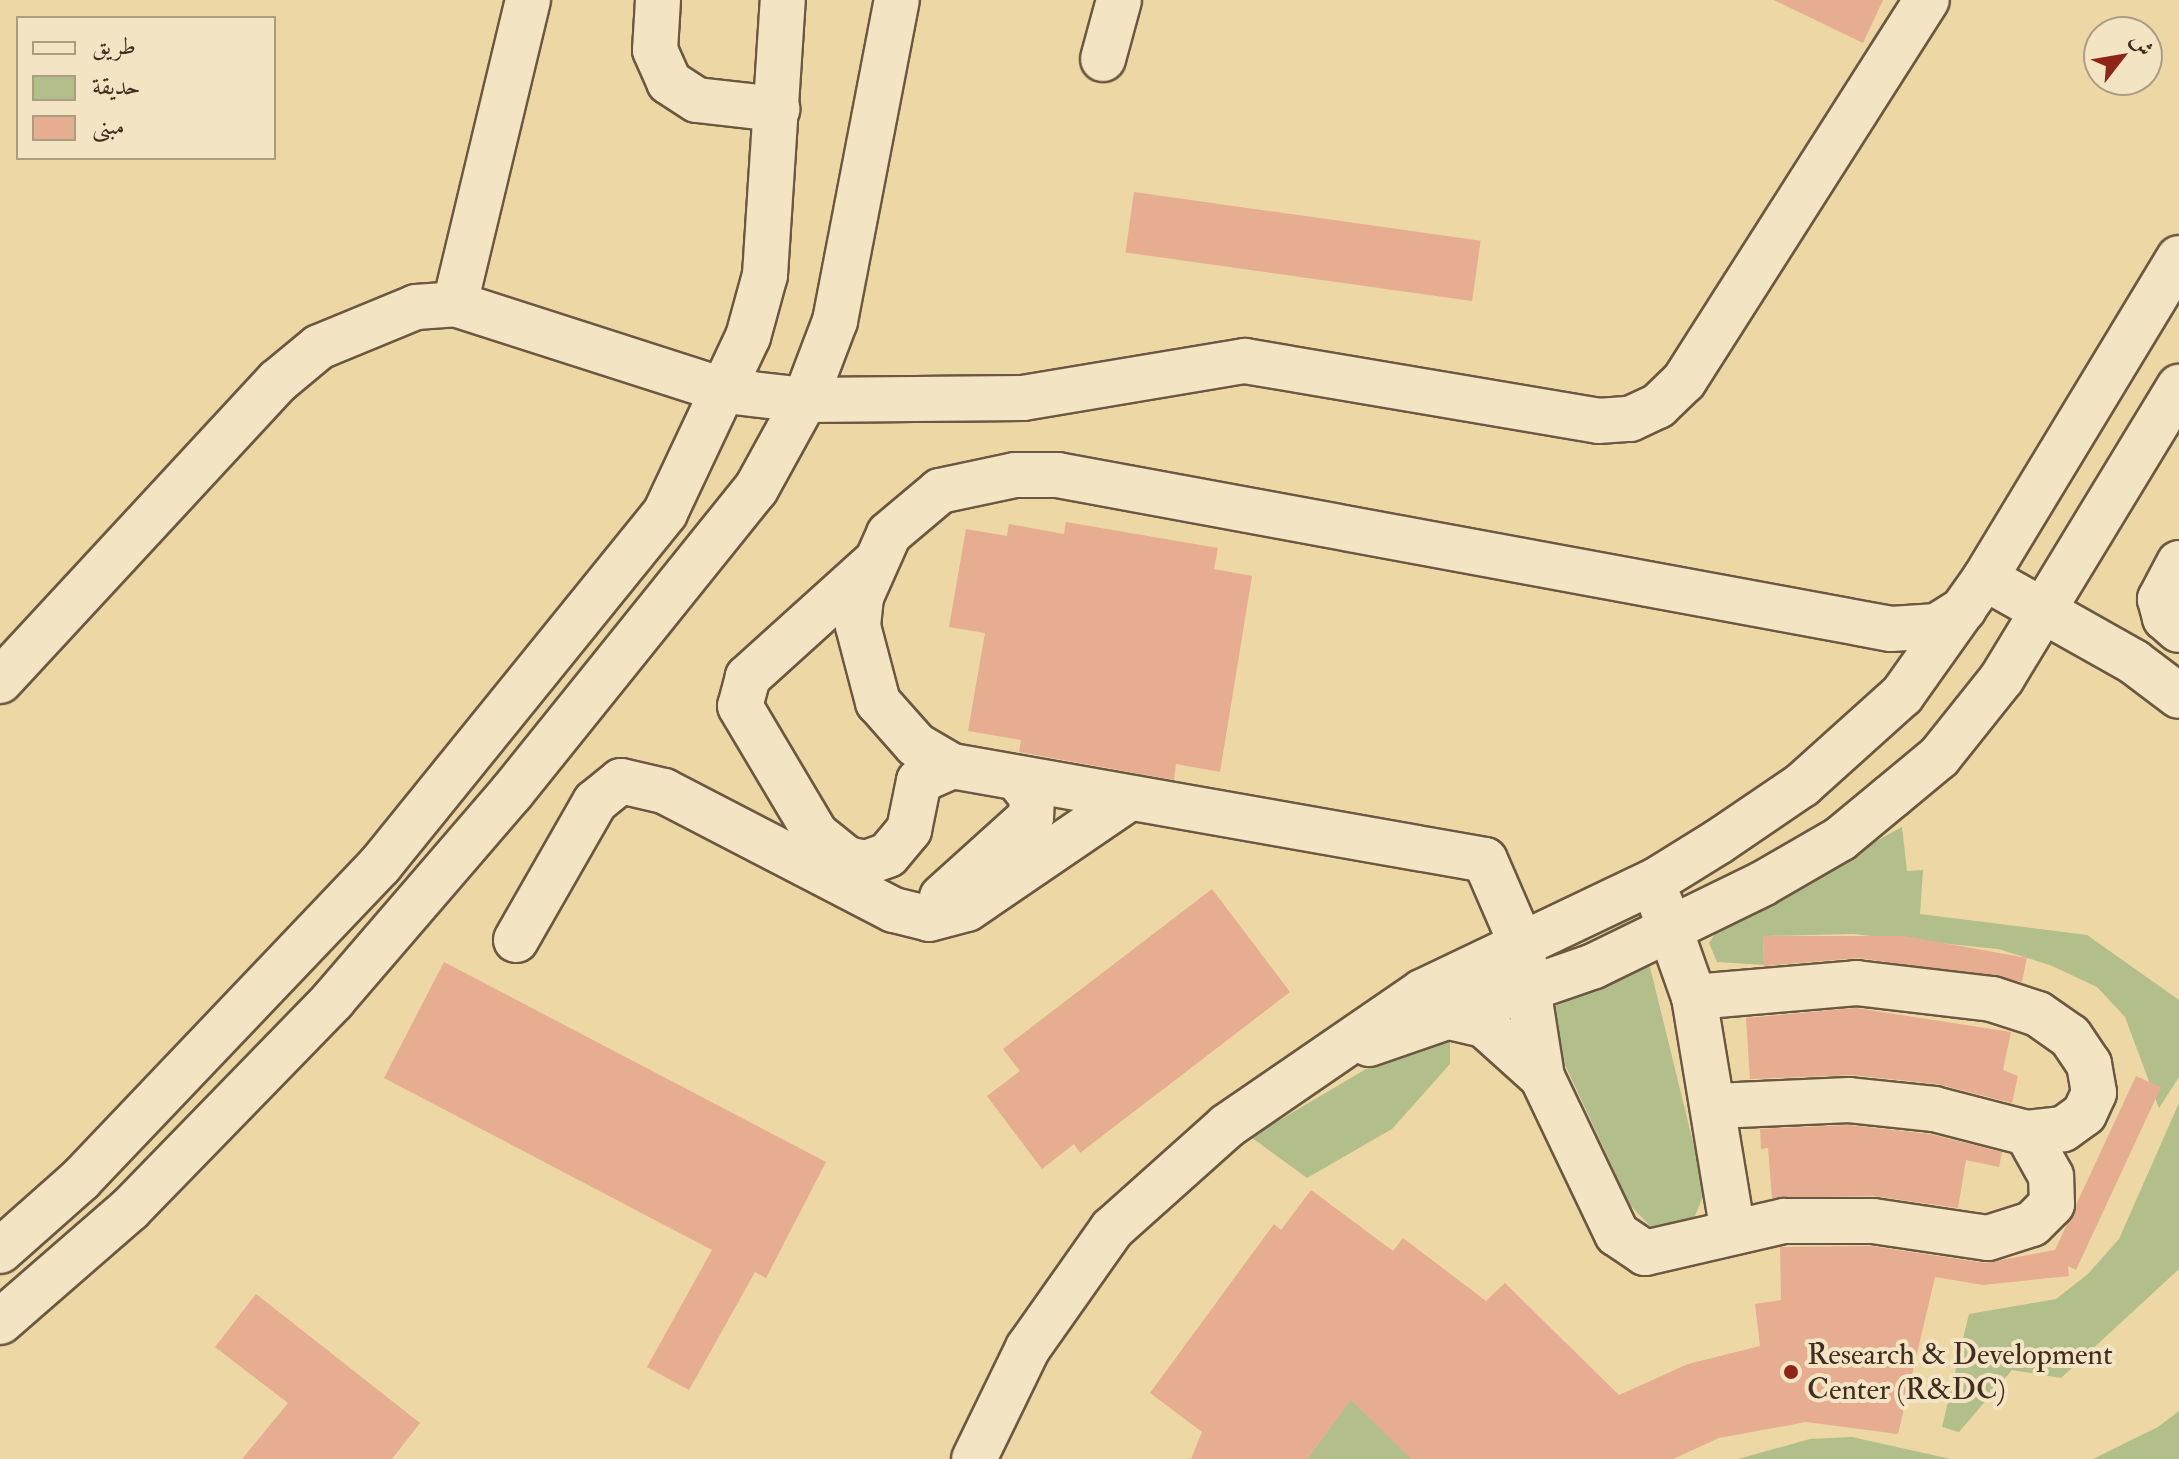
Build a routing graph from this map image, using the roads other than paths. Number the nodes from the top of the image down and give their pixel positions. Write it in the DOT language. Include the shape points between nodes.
graph roads {
  1 [pos="528,0"];
  2 [pos="658,0"];
  3 [pos="783,0"];
  4 [pos="897,0"];
  5 [pos="1119,0"];
  6 [pos="1927,0"];
  7 [pos="1103,59"];
  8 [pos="777,109"];
  9 [pos="2179,258"];
  10 [pos="455,304"];
  11 [pos="2179,387"];
  12 [pos="726,391"];
  13 [pos="805,400"];
  14 [pos="2179,563"];
  15 [pos="873,564"];
  16 [pos="1974,593"];
  17 [pos="2046,609"];
  18 [pos="2179,630"];
  19 [pos="0,681"];
  20 [pos="2179,696"];
  21 [pos="952,766"];
  22 [pos="1020,782"];
  23 [pos="1128,799"];
  24 [pos="1655,881"];
  25 [pos="894,910"];
  26 [pos="1668,930"];
  27 [pos="516,940"];
  28 [pos="1521,943"];
  29 [pos="1529,990"];
  30 [pos="1694,997"];
  31 [pos="1454,1018"];
  32 [pos="1328,1055"];
  33 [pos="1542,1077"];
  34 [pos="1715,1106"];
  35 [pos="2027,1133"];
  36 [pos="1733,1232"];
  37 [pos="0,1251"];
  38 [pos="0,1322"];
  39 [pos="974,1459"];
  1 -- 10 [label="street"];
  2 -- 8 [label="street" via="655,50 669,82 697,100"];
  3 -- 8 [label="street"];
  4 -- 13 [label="street" via="835,321"];
  5 -- 7 [label="street"];
  6 -- 13 [label="street" via="1684,381 1658,406 1630,419 1598,421 1245,361 1023,398"];
  8 -- 12 [label="street" via="765,275"];
  9 -- 16 [label="street"];
  10 -- 12 [label="street"];
  10 -- 19 [label="street" via="371,321 319,347 278,381"];
  11 -- 17 [label="street"];
  12 -- 13 [label="street"];
  12 -- 37 [label="street" via="665,513 380,865 81,1179"];
  13 -- 38 [label="street" via="756,489 709,553 410,915 182,1158"];
  14 -- 18 [label="street" via="2160,599 2165,618"];
  15 -- 16 [label="street" via="889,534 940,491 977,479 1058,475 1891,629 1937,626"];
  15 -- 21 [label="street" via="858,626 866,675 895,726"];
  15 -- 21 [label="street" via="748,677 740,706 816,834 847,859 866,863 888,855 909,830 919,781"];
  16 -- 17 [label="street"];
  16 -- 24 [label="street" via="1902,695 1861,735 1802,785"];
  17 -- 20 [label="street"];
  17 -- 26 [label="street" via="1979,711 1939,757 1840,839"];
  21 -- 22 [label="street"];
  22 -- 23 [label="street"];
  22 -- 25 [label="street" via="1034,808 1017,832 942,897"];
  23 -- 25 [label="street" via="948,918"];
  23 -- 28 [label="street" via="1485,860"];
  24 -- 26 [label="street"];
  24 -- 28 [label="street"];
  25 -- 27 [label="street" via="664,791 621,781 595,802"];
  26 -- 29 [label="street"];
  26 -- 30 [label="street"];
  28 -- 29 [label="street"];
  28 -- 32 [label="street" via="1422,992"];
  29 -- 31 [label="street"];
  29 -- 33 [label="street"];
  30 -- 34 [label="street"];
  30 -- 35 [label="street" via="1856,983 1927,986 2038,1014 2070,1036 2089,1064 2094,1093 2084,1114 2063,1129"];
  31 -- 32 [label="street"];
  31 -- 33 [label="street" via="1484,1025"];
  32 -- 39 [label="street" via="1227,1126 1112,1229 1028,1348"];
  33 -- 36 [label="street" via="1617,1234 1645,1253"];
  34 -- 35 [label="street" via="1849,1100 1934,1109"];
  34 -- 36 [label="street"];
  35 -- 36 [label="street" via="2051,1176 2052,1204 2032,1224 1988,1238 1873,1221 1784,1221"];
}
